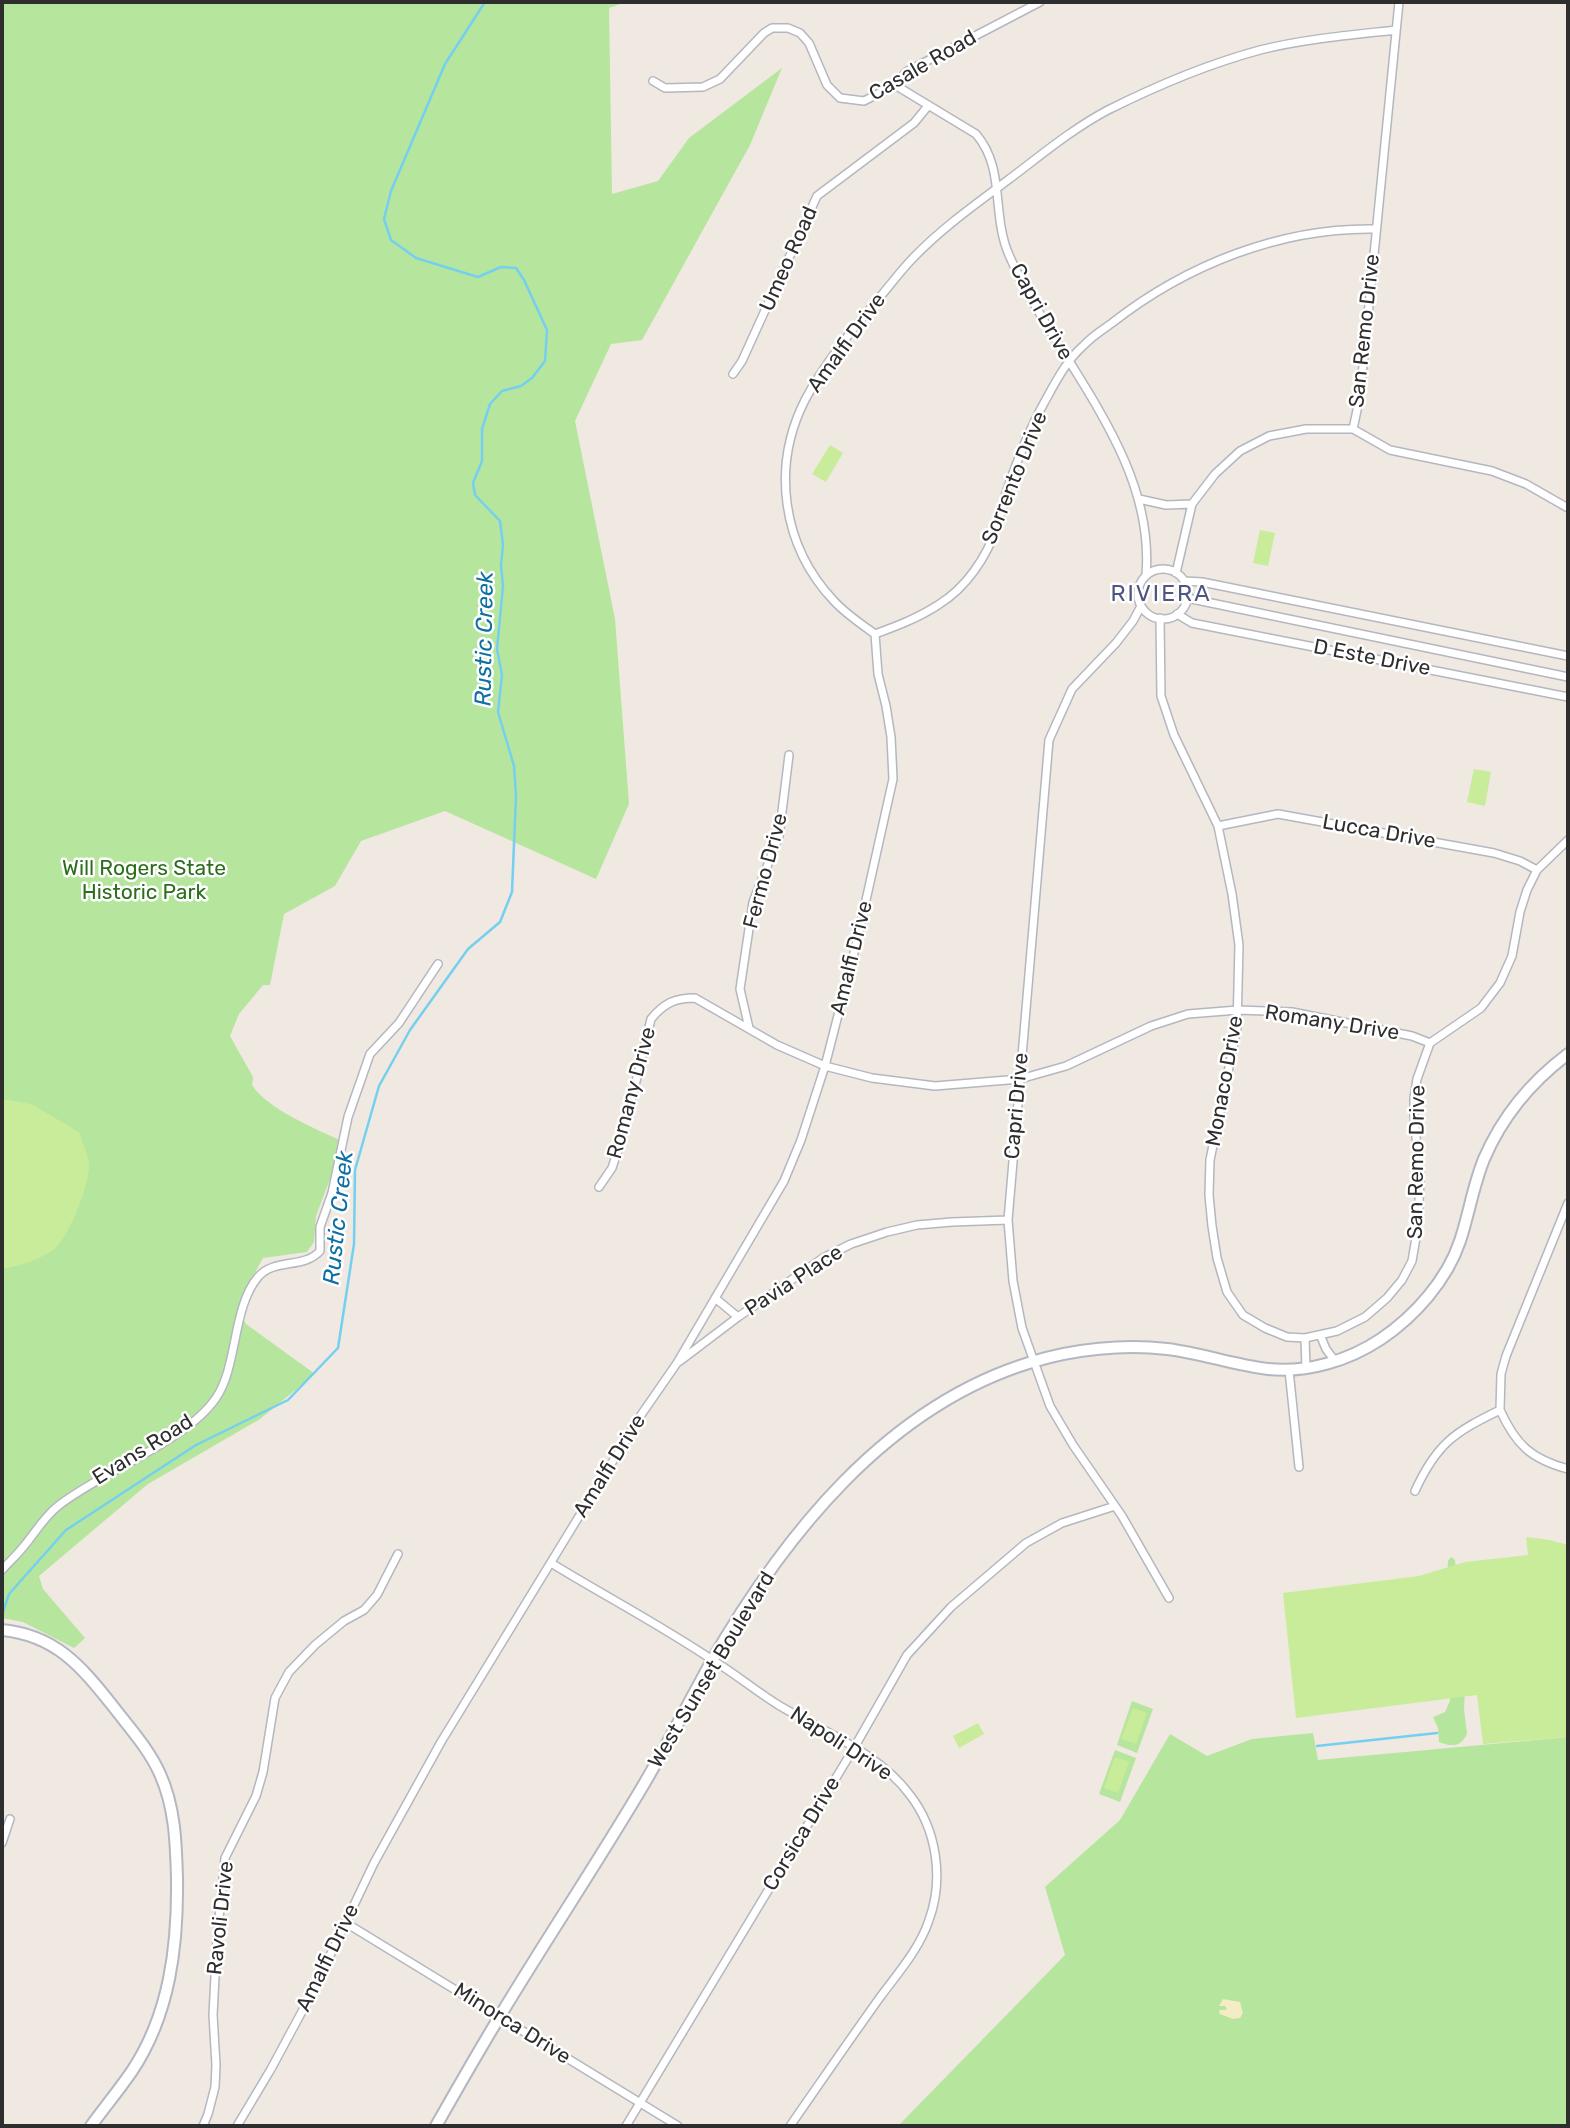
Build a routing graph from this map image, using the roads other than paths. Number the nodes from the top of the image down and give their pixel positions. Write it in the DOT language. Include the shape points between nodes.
graph roads {
  1 [pos="1040,2"];
  2 [pos="1399,2"];
  3 [pos="1396,30"];
  4 [pos="653,81"];
  5 [pos="895,85"];
  6 [pos="928,106"];
  7 [pos="997,189"];
  8 [pos="1376,229"];
  9 [pos="1069,362"];
  10 [pos="733,374"];
  11 [pos="1353,429"];
  12 [pos="1139,499"];
  13 [pos="1192,504"];
  14 [pos="1568,508"];
  15 [pos="1176,573"];
  16 [pos="1146,575"];
  17 [pos="1184,581"];
  18 [pos="1187,598"];
  19 [pos="1141,606"];
  20 [pos="1177,614"];
  21 [pos="1160,618"];
  22 [pos="875,634"];
  23 [pos="1568,656"];
  24 [pos="1568,677"];
  25 [pos="1568,697"];
  26 [pos="789,755"];
  27 [pos="1219,826"];
  28 [pos="1568,840"];
  29 [pos="1537,870"];
  30 [pos="438,964"];
  31 [pos="1238,1010"];
  32 [pos="749,1028"];
  33 [pos="1430,1043"];
  34 [pos="1568,1054"];
  35 [pos="825,1066"];
  36 [pos="1020,1079"];
  37 [pos="599,1187"];
  38 [pos="1568,1203"];
  39 [pos="1007,1220"];
  40 [pos="715,1298"];
  41 [pos="738,1317"];
  42 [pos="1321,1336"];
  43 [pos="1306,1338"];
  44 [pos="1335,1361"];
  45 [pos="1033,1362"];
  46 [pos="677,1363"];
  47 [pos="1306,1368"];
  48 [pos="1289,1370"];
  49 [pos="1500,1410"];
  50 [pos="1299,1467"];
  51 [pos="1568,1469"];
  52 [pos="1415,1491"];
  53 [pos="1115,1506"];
  54 [pos="398,1554"];
  55 [pos="551,1563"];
  56 [pos="2,1570"];
  57 [pos="1169,1598"];
  58 [pos="2,1630"];
  59 [pos="713,1660"];
  60 [pos="854,1748"];
  61 [pos="10,1819"];
  62 [pos="2,1843"];
  63 [pos="346,1923"];
  64 [pos="500,2017"];
  65 [pos="640,2104"];
  66 [pos="90,2126"];
  67 [pos="202,2126"];
  68 [pos="237,2126"];
  69 [pos="436,2126"];
  70 [pos="626,2126"];
  71 [pos="678,2126"];
  72 [pos="790,2126"];
  1 -- 5 [label="street, Casale Road" via="906,72"];
  2 -- 3 [label="street, San Remo Drive"];
  3 -- 7 [label="street, Amalfi Drive" via="1261,50 1182,77 1104,112"];
  3 -- 8 [label="street, San Remo Drive"];
  4 -- 5 [label="street, Casale Road" via="665,89 703,87 720,79 764,33 788,28 810,43 827,85 840,98 864,101"];
  5 -- 6 [label="street, Capri Drive"];
  6 -- 7 [label="street, Capri Drive" via="986,145"];
  6 -- 10 [label="street, Umeo Road" via="914,123 817,196"];
  7 -- 9 [label="street, Capri Drive" via="1008,253"];
  7 -- 22 [label="street, Amalfi Drive" via="914,256 844,339 805,400 791,438 786,507 800,550 833,600"];
  8 -- 9 [label="street, Sorrento Drive" via="1301,235 1212,263 1141,302 1083,345"];
  8 -- 11 [label="street, San Remo Drive"];
  9 -- 12 [label="street, Capri Drive" via="1120,448"];
  9 -- 22 [label="street, Sorrento Drive" via="1020,455 997,527 974,570 940,604"];
  11 -- 13 [label="street" via="1306,429 1269,436 1240,452 1215,474"];
  11 -- 14 [label="street, San Remo Drive" via="1390,450 1492,471 1527,484"];
  12 -- 13 [label="street"];
  12 -- 16 [label="street, Capri Drive"];
  13 -- 15 [label="street"];
  15 -- 16 [label="street" via="1160,569"];
  15 -- 17 [label="street"];
  16 -- 19 [label="street" via="1138,590"];
  17 -- 18 [label="street"];
  17 -- 23 [label="street, D Este Drive"];
  18 -- 20 [label="street"];
  18 -- 24 [label="street, D Este Drive"];
  19 -- 21 [label="street"];
  19 -- 36 [label="street, Capri Drive" via="1116,643 1072,689 1049,740"];
  20 -- 21 [label="street"];
  20 -- 25 [label="street, D Este Drive" via="1192,623"];
  21 -- 27 [label="street, Monaco Drive" via="1161,696 1174,734"];
  22 -- 35 [label="street, Amalfi Drive" via="893,779"];
  26 -- 32 [label="street, Fermo Drive" via="779,836 753,902 740,989"];
  27 -- 29 [label="street, Lucca Drive" via="1278,814 1494,853"];
  27 -- 31 [label="street, Monaco Drive" via="1239,944"];
  28 -- 29 [label="street"];
  29 -- 33 [label="street" via="1500,983 1481,1008"];
  30 -- 56 [label="street, Evans Road" via="399,1023 370,1054 348,1117 320,1227 320,1251 314,1257 266,1269 256,1279 242,1310 217,1397 175,1434 56,1507"];
  31 -- 33 [label="street, Romany Drive" via="1292,1012"];
  31 -- 36 [label="street, Romany Drive" via="1188,1014 1066,1066"];
  31 -- 43 [label="street, Monaco Drive" via="1210,1160 1217,1258 1227,1292 1243,1315 1287,1337"];
  32 -- 35 [label="street, Romany Drive"];
  32 -- 37 [label="street, Romany Drive" via="695,998 671,1001 660,1008 651,1019 612,1168"];
  33 -- 42 [label="street, San Remo Drive" via="1413,1098 1420,1178 1412,1261 1402,1280 1366,1317"];
  34 -- 44 [label="main road, West Sunset Boulevard" via="1519,1100 1498,1130 1470,1200 1461,1240 1418,1308 1359,1352"];
  35 -- 36 [label="street, Romany Drive" via="935,1087"];
  35 -- 40 [label="street, Amalfi Drive" via="784,1181"];
  36 -- 39 [label="street, Capri Drive"];
  38 -- 49 [label="street" via="1506,1356"];
  39 -- 41 [label="street, Pavia Place" via="917,1226 851,1244"];
  39 -- 45 [label="street, Capri Drive" via="1017,1307"];
  40 -- 41 [label="street"];
  40 -- 46 [label="street, Amalfi Drive"];
  41 -- 46 [label="street, Pavia Place"];
  42 -- 43 [label="street, Monaco Drive"];
  42 -- 44 [label="street"];
  43 -- 47 [label="street"];
  44 -- 47 [label="main road, West Sunset Boulevard"];
  45 -- 48 [label="main road, West Sunset Boulevard" via="1139,1347"];
  45 -- 53 [label="street, Capri Drive" via="1050,1406"];
  45 -- 59 [label="main road, West Sunset Boulevard" via="986,1379 931,1410 853,1473 771,1569"];
  46 -- 55 [label="street, Amalfi Drive"];
  47 -- 48 [label="main road, West Sunset Boulevard"];
  48 -- 50 [label="street"];
  49 -- 51 [label="street" via="1520,1444 1534,1456"];
  49 -- 52 [label="street" via="1444,1443"];
  53 -- 57 [label="street, Capri Drive"];
  53 -- 60 [label="street, Corsica Drive" via="1062,1523 1026,1543 951,1607 907,1655"];
  54 -- 67 [label="street, Ravoli Drive" via="377,1595 315,1645 289,1672 275,1698 256,1796 225,1858 213,2015 215,2087"];
  55 -- 59 [label="street, Napoli Drive"];
  55 -- 63 [label="street, Amalfi Drive" via="442,1742"];
  58 -- 66 [label="main road" via="37,1639 72,1658 141,1743 159,1772 172,1810 177,1912 164,2001 133,2070"];
  59 -- 60 [label="street, Napoli Drive" via="778,1705"];
  59 -- 64 [label="main road, West Sunset Boulevard" via="645,1782"];
  60 -- 65 [label="street, Corsica Drive"];
  60 -- 72 [label="street, Napoli Drive" via="890,1772 923,1813 936,1858 936,1896 920,1940"];
  61 -- 62 [label="street"];
  63 -- 64 [label="street, Minorca Drive"];
  63 -- 68 [label="street, Amalfi Drive" via="313,1992"];
  64 -- 65 [label="street, Minorca Drive"];
  64 -- 69 [label="main road, West Sunset Boulevard"];
  65 -- 70 [label="street, Corsica Drive"];
  65 -- 71 [label="street, Minorca Drive"];
}
